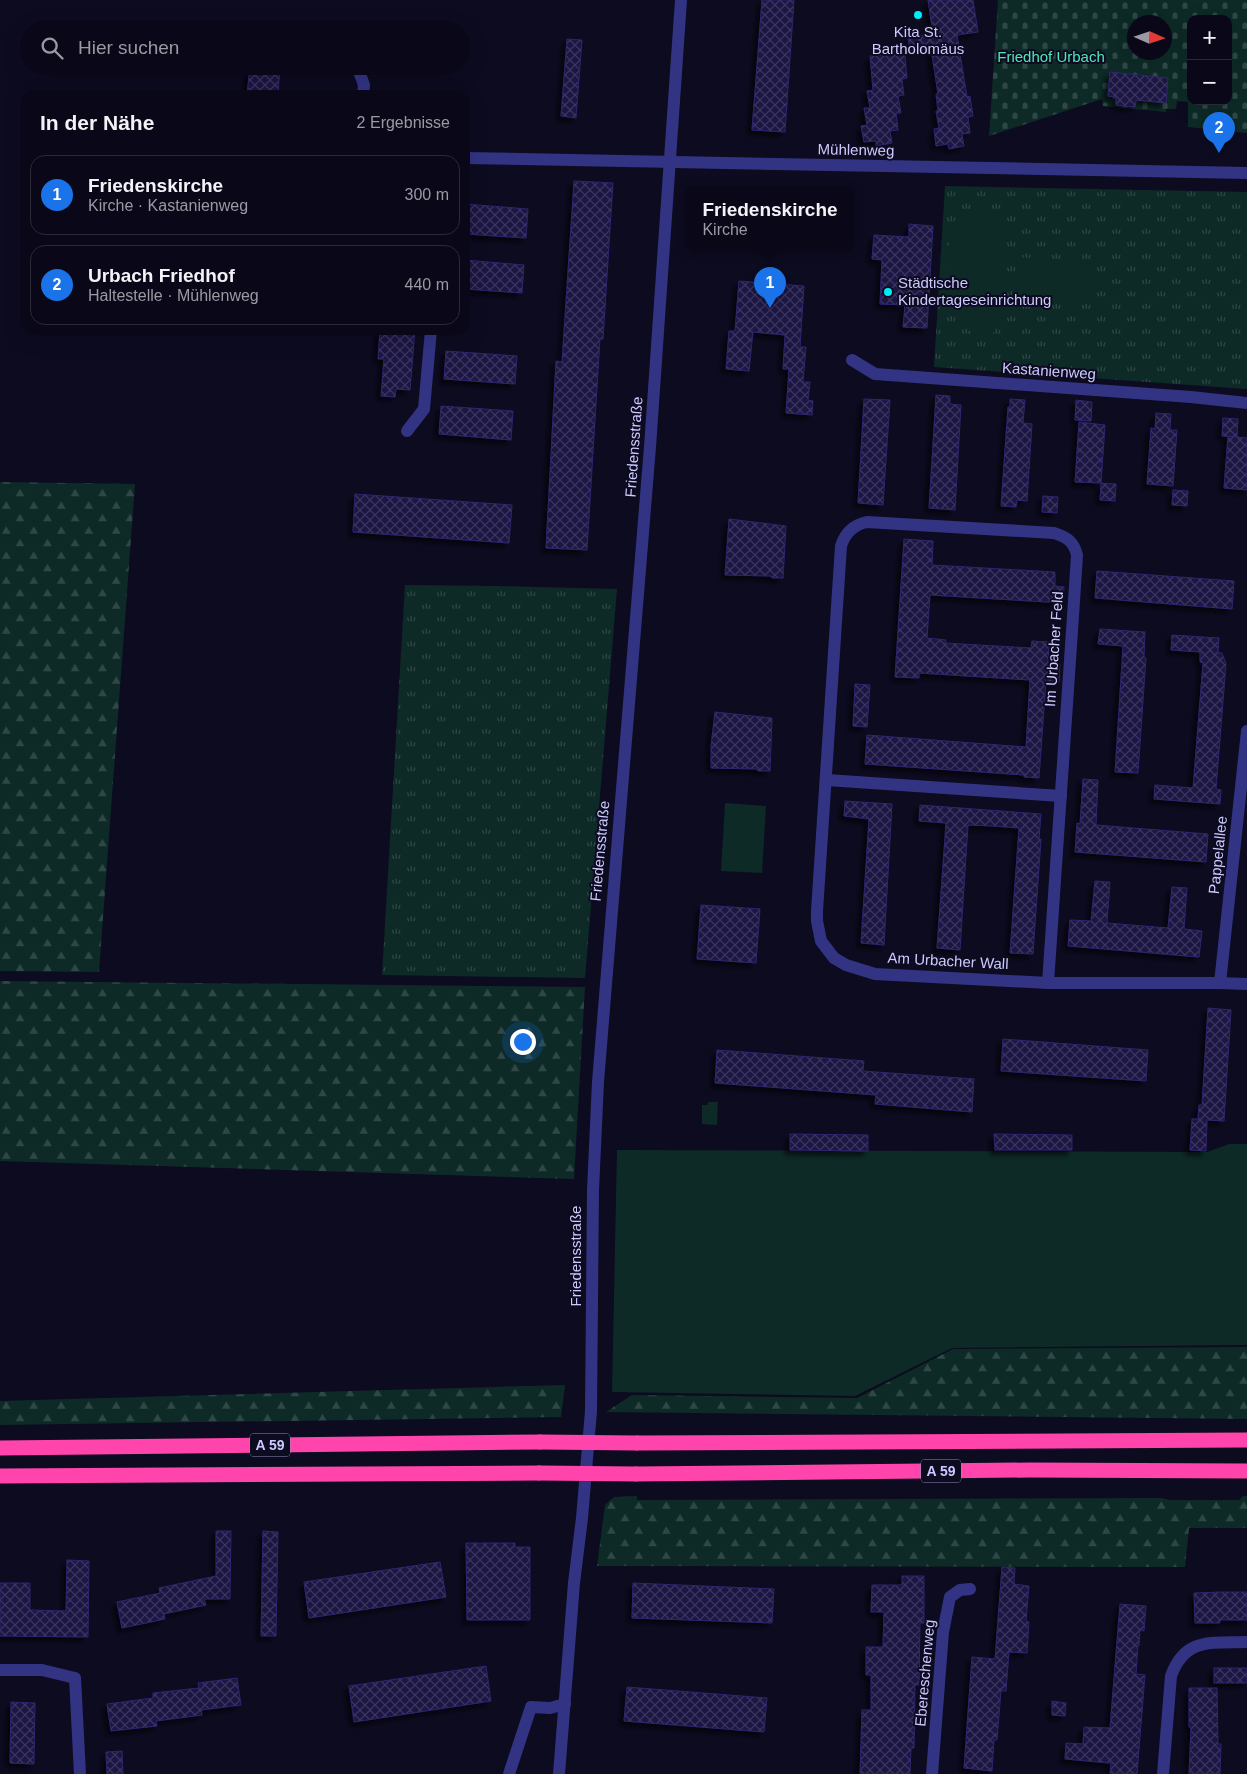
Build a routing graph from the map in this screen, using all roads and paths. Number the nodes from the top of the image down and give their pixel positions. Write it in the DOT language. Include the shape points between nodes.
graph roads {
  1 [pos="681,0"];
  2 [pos="360,75"];
  3 [pos="364,90"];
  4 [pos="470,158"];
  5 [pos="669,163"];
  6 [pos="1247,173"];
  7 [pos="431,335"];
  8 [pos="852,360"];
  9 [pos="1247,403"];
  10 [pos="407,431"];
  11 [pos="851,529"];
  12 [pos="1247,731"];
  13 [pos="827,780"];
  14 [pos="1061,796"];
  15 [pos="1048,983"];
  16 [pos="1220,983"];
  17 [pos="1247,984"];
  18 [pos="1247,1440"];
  19 [pos="0,1448"];
  20 [pos="1247,1471"];
  21 [pos="0,1476"];
  22 [pos="970,1590"];
  23 [pos="1247,1642"];
  24 [pos="0,1670"];
  25 [pos="565,1704"];
  26 [pos="80,1774"];
  27 [pos="509,1774"];
  28 [pos="560,1774"];
  29 [pos="932,1774"];
  30 [pos="1163,1774"];
  1 -- 5 [label="street, Friedensstraße"];
  2 -- 3 [label="street"];
  4 -- 5 [label="street, Mühlenweg"];
  5 -- 6 [label="street, Mühlenweg"];
  5 -- 25 [label="street, Friedensstraße" via="650,447 598,1082 592,1190 592,1411"];
  7 -- 10 [label="street" via="424,409"];
  8 -- 9 [label="street, Kastanienweg" via="875,374"];
  11 -- 13 [label="street, Am Urbacher Wall" via="841,546"];
  11 -- 14 [label="street, Im Urbacher Feld" via="867,522 1045,532 1064,536 1075,547"];
  12 -- 16 [label="street, Pappelallee"];
  13 -- 14 [label="street"];
  13 -- 15 [label="street, Am Urbacher Wall" via="817,921 821,941 834,958 875,974"];
  14 -- 15 [label="street, Im Urbacher Feld"];
  15 -- 16 [label="street, Am Urbacher Wall"];
  16 -- 17 [label="street, Am Urbacher Wall"];
  18 -- 19 [label="highway, A 59, bridge" via="540,1442"];
  20 -- 21 [label="highway, A 59, bridge"];
  22 -- 29 [label="street, Ebereschenweg" via="960,1590 950,1597 943,1632"];
  23 -- 30 [label="street" via="1202,1644 1184,1652 1176,1662 1171,1676"];
  24 -- 26 [label="street" via="42,1670 75,1678"];
  25 -- 27 [label="street" via="550,1708 530,1707"];
  25 -- 28 [label="street, Friedensstraße"];
}
